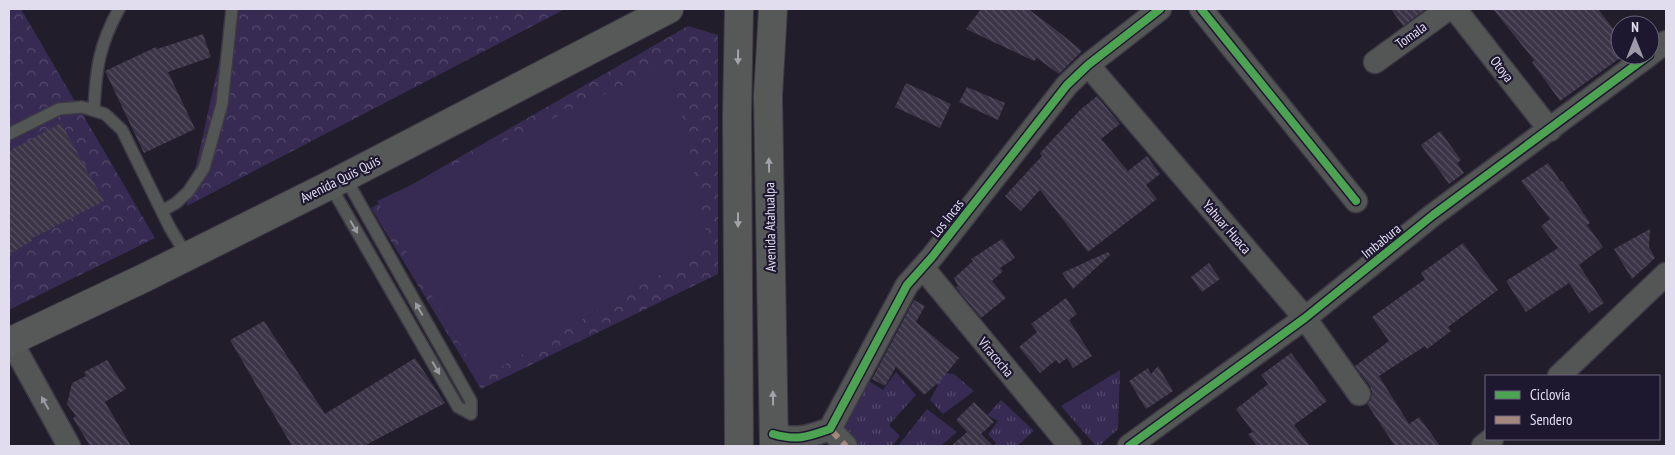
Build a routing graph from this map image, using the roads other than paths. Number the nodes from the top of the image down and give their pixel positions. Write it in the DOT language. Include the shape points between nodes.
graph roads {
  1 [pos="119,9"];
  2 [pos="232,9"];
  3 [pos="669,9"];
  4 [pos="739,9"];
  5 [pos="773,9"];
  6 [pos="1160,9"];
  7 [pos="1202,9"];
  8 [pos="1448,9"];
  9 [pos="1455,9"];
  10 [pos="1375,62"];
  11 [pos="1088,65"];
  12 [pos="1636,65"];
  13 [pos="94,109"];
  14 [pos="1550,130"];
  15 [pos="9,134"];
  16 [pos="338,181"];
  17 [pos="1356,201"];
  18 [pos="162,212"];
  19 [pos="187,256"];
  20 [pos="923,268"];
  21 [pos="1666,274"];
  22 [pos="1305,318"];
  23 [pos="10,342"];
  24 [pos="1560,375"];
  25 [pos="1359,394"];
  26 [pos="830,429"];
  27 [pos="774,440"];
  28 [pos="69,446"];
  29 [pos="739,446"];
  30 [pos="846,446"];
  31 [pos="1070,446"];
  32 [pos="1129,446"];
  1 -- 13 [label="lane" via="99,56"];
  2 -- 18 [label="lane" via="222,104 204,168 188,192"];
  3 -- 16 [label="main road, Avenida Quis Quis"];
  4 -- 29 [label="main road, one-way"];
  27 -- 5 [label="main road, Avenida Atahualpa, one-way" via="768,96"];
  6 -- 11 [label="street, Los Incas"];
  7 -- 17 [label="street"];
  8 -- 10 [label="street, Tomala"];
  9 -- 14 [label="street, Otoya"];
  11 -- 20 [label="street, Los Incas" via="1068,84"];
  11 -- 22 [label="street, Yahuar Huaca"];
  12 -- 14 [label="street, Imbabura"];
  13 -- 15 [label="lane" via="59,109"];
  13 -- 18 [label="lane" via="122,130"];
  14 -- 22 [label="street, Imbabura" via="1433,215"];
  16 -- 16 [label="lane, one-way" via="458,407 471,414 470,401"];
  16 -- 19 [label="main road, Avenida Quis Quis"];
  18 -- 19 [label="lane"];
  19 -- 23 [label="main road, Avenida Quis Quis"];
  20 -- 26 [label="street, Los Incas" via="906,285"];
  20 -- 31 [label="street, Viracocha"];
  21 -- 24 [label="street"];
  22 -- 25 [label="street, Yahuar Huaca"];
  22 -- 32 [label="street, Imbabura"];
  28 -- 23 [label="street, one-way"];
  26 -- 27 [label="street" via="803,438"];
  26 -- 30 [label="street"];
}
